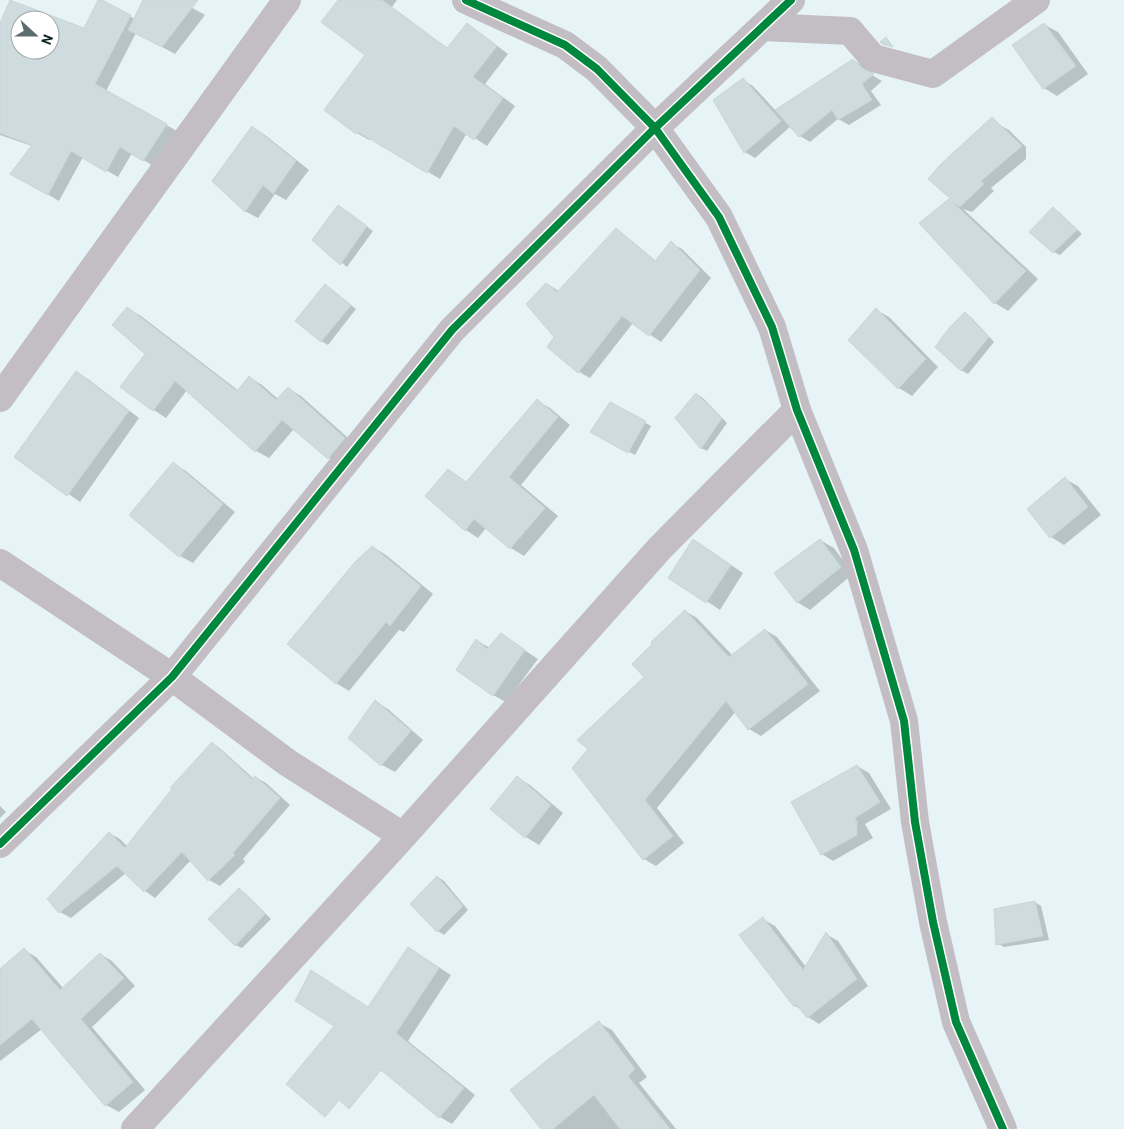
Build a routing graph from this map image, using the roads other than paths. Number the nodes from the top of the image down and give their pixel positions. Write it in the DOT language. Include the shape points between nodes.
graph roads {
  1 [pos="287,0"];
  2 [pos="466,0"];
  3 [pos="791,0"];
  4 [pos="1036,0"];
  5 [pos="762,27"];
  6 [pos="655,128"];
  7 [pos="0,398"];
  8 [pos="797,410"];
  9 [pos="0,563"];
  10 [pos="172,677"];
  11 [pos="403,836"];
  12 [pos="0,844"];
  13 [pos="135,1129"];
  14 [pos="1003,1129"];
  1 -- 7 [label="street"];
  2 -- 6 [label="street" via="565,45 597,69"];
  3 -- 5 [label="street"];
  4 -- 5 [label="street" via="933,74 873,58 850,31"];
  5 -- 6 [label="street"];
  6 -- 8 [label="street" via="719,217 772,327"];
  6 -- 10 [label="street" via="452,330"];
  8 -- 11 [label="street" via="660,548"];
  8 -- 14 [label="street" via="854,550 904,721 915,822 956,1022"];
  9 -- 10 [label="street"];
  10 -- 11 [label="street" via="288,763"];
  10 -- 12 [label="street"];
  11 -- 13 [label="street"];
}
